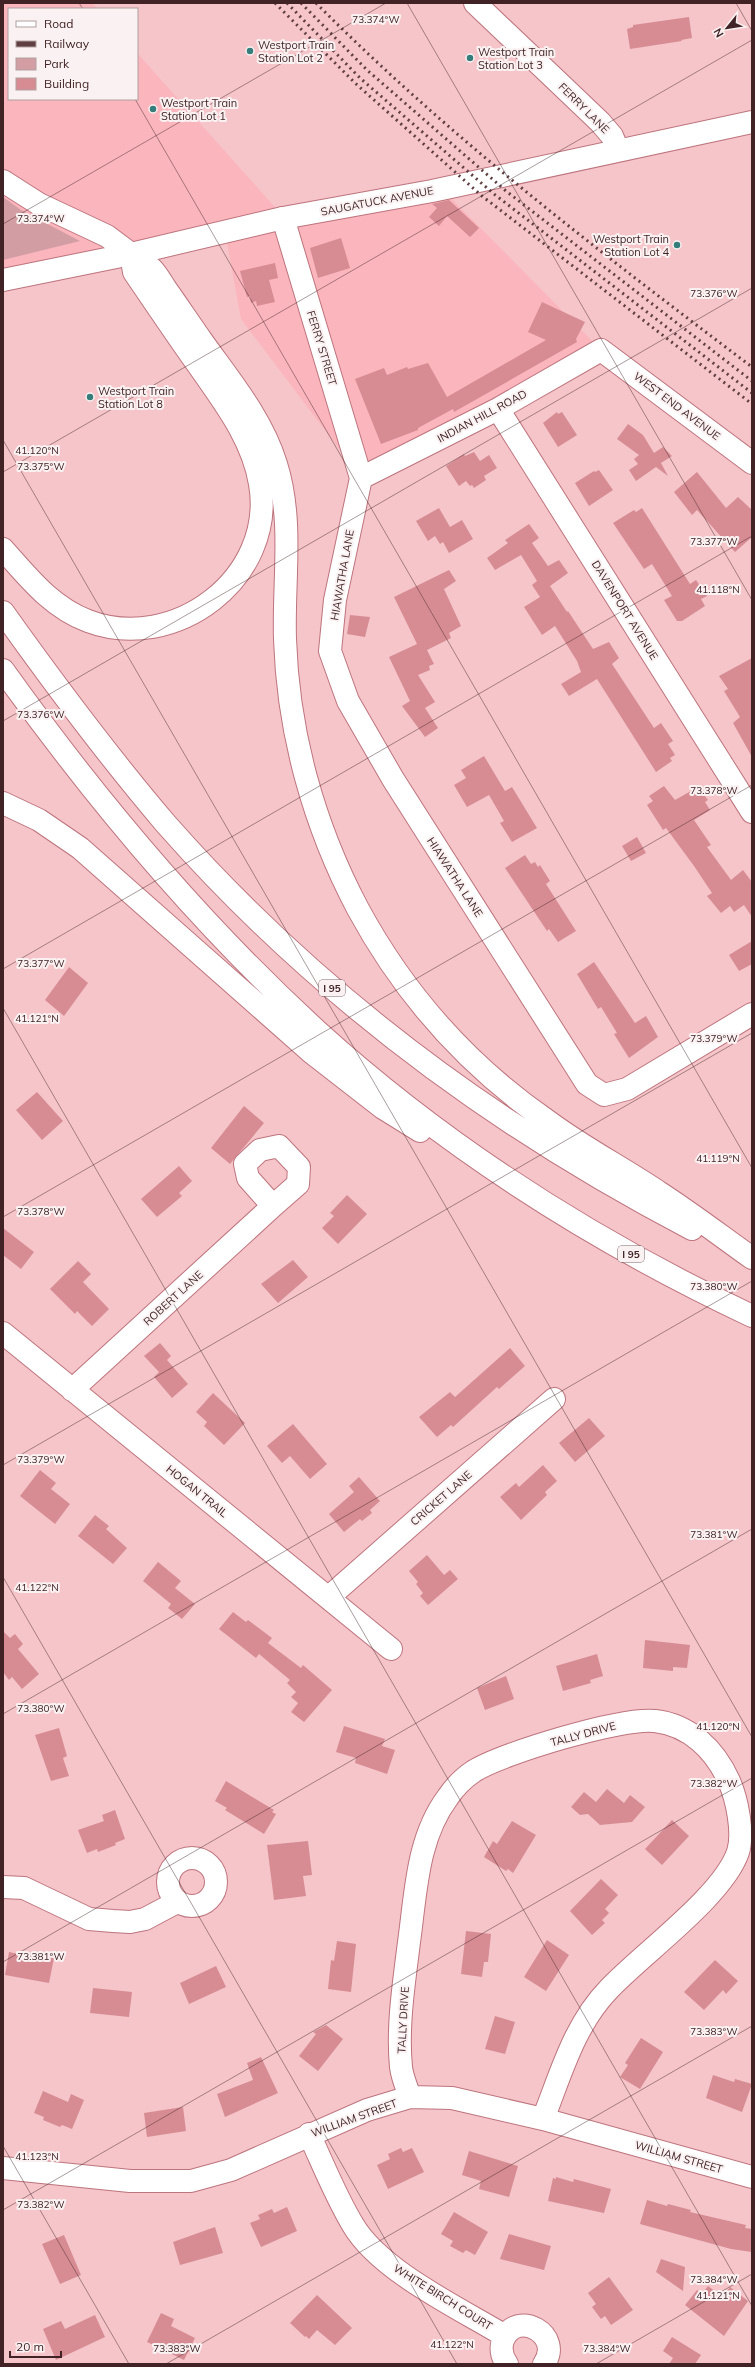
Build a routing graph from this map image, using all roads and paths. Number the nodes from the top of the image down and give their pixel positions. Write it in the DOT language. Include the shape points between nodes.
graph roads {
  1 [pos="475,3"];
  2 [pos="752,122"];
  3 [pos="618,150"];
  4 [pos="3,181"];
  5 [pos="283,218"];
  6 [pos="131,254"];
  7 [pos="3,280"];
  8 [pos="601,350"];
  9 [pos="498,409"];
  10 [pos="752,463"];
  11 [pos="361,478"];
  12 [pos="3,548"];
  13 [pos="3,612"];
  14 [pos="3,670"];
  15 [pos="3,802"];
  16 [pos="752,812"];
  17 [pos="752,1014"];
  18 [pos="515,1183"];
  19 [pos="273,1206"];
  20 [pos="752,1258"];
  21 [pos="752,1316"];
  22 [pos="3,1333"];
  23 [pos="72,1390"];
  24 [pos="554,1399"];
  25 [pos="328,1597"];
  26 [pos="391,1649"];
  27 [pos="3,1886"];
  28 [pos="177,1902"];
  29 [pos="410,2097"];
  30 [pos="543,2119"];
  31 [pos="309,2134"];
  32 [pos="3,2168"];
  33 [pos="752,2177"];
  34 [pos="505,2336"];
  35 [pos="507,2364"];
  36 [pos="544,2364"];
  1 -- 3 [label="main road, FERRY LANE" via="600,122 612,136"];
  2 -- 3 [label="main road, SAUGATUCK AVENUE"];
  3 -- 5 [label="main road, SAUGATUCK AVENUE" via="432,191"];
  4 -- 6 [label="main road" via="39,204 107,236"];
  5 -- 6 [label="main road, SAUGATUCK AVENUE"];
  5 -- 11 [label="main road, FERRY STREET"];
  6 -- 7 [label="main road, SAUGATUCK AVENUE"];
  6 -- 12 [label="main road" via="134,272 221,399 252,454 260,483 262,505 260,526 250,555 221,593 196,612 166,624 135,629 97,623 63,608 39,589"];
  6 -- 20 [label="main road" via="151,268 210,352 261,428 276,463 286,518 287,664 298,743 311,795 328,844 348,888 384,952 413,994 446,1033 507,1091 572,1138 662,1194"];
  8 -- 9 [label="main road, INDIAN HILL ROAD"];
  8 -- 10 [label="main road, WEST END AVENUE"];
  9 -- 11 [label="main road, INDIAN HILL ROAD"];
  9 -- 16 [label="main road, DAVENPORT AVENUE"];
  11 -- 17 [label="main road, HIAWATHA LANE" via="335,600 330,651 348,701 393,779 588,1084 604,1095 627,1089"];
  13 -- 20 [label="main road, I 95" via="88,729 167,824 251,913 341,996 437,1072 538,1142 643,1203"];
  14 -- 18 [label="main road, I 95" via="111,813 272,989 318,1032 413,1111"];
  15 -- 18 [label="main road" via="39,820 80,848 265,1013 348,1083 417,1130"];
  18 -- 21 [label="main road, I 95" via="619,1248"];
  19 -- 23 [label="main road, ROBERT LANE"];
  22 -- 23 [label="main road, HOGAN TRAIL"];
  23 -- 25 [label="main road, HOGAN TRAIL"];
  24 -- 25 [label="main road, CRICKET LANE"];
  25 -- 26 [label="main road, HOGAN TRAIL"];
  27 -- 28 [label="main road" via="24,1888 89,1919 130,1922 145,1919"];
  29 -- 30 [label="main road, WILLIAM STREET" via="452,2098"];
  29 -- 30 [label="main road, TALLY DRIVE" via="401,2069 401,2008 420,1861 429,1828 448,1796 473,1772 507,1755 617,1724 654,1721 685,1730 708,1747 724,1770 736,1795 739,1850 727,1874 708,1896 608,1990 588,2015 578,2031"];
  29 -- 31 [label="main road, WILLIAM STREET" via="367,2110"];
  30 -- 33 [label="main road, WILLIAM STREET"];
  31 -- 32 [label="main road, WILLIAM STREET" via="231,2170 191,2181 130,2181"];
  31 -- 34 [label="main road, WHITE BIRCH COURT" via="353,2226 374,2251 408,2278"];
  34 -- 35 [label="main road, WHITE BIRCH COURT" via="501,2351"];
  34 -- 36 [label="main road, WHITE BIRCH COURT" via="519,2326 535,2327 542,2332 549,2347"];
}
